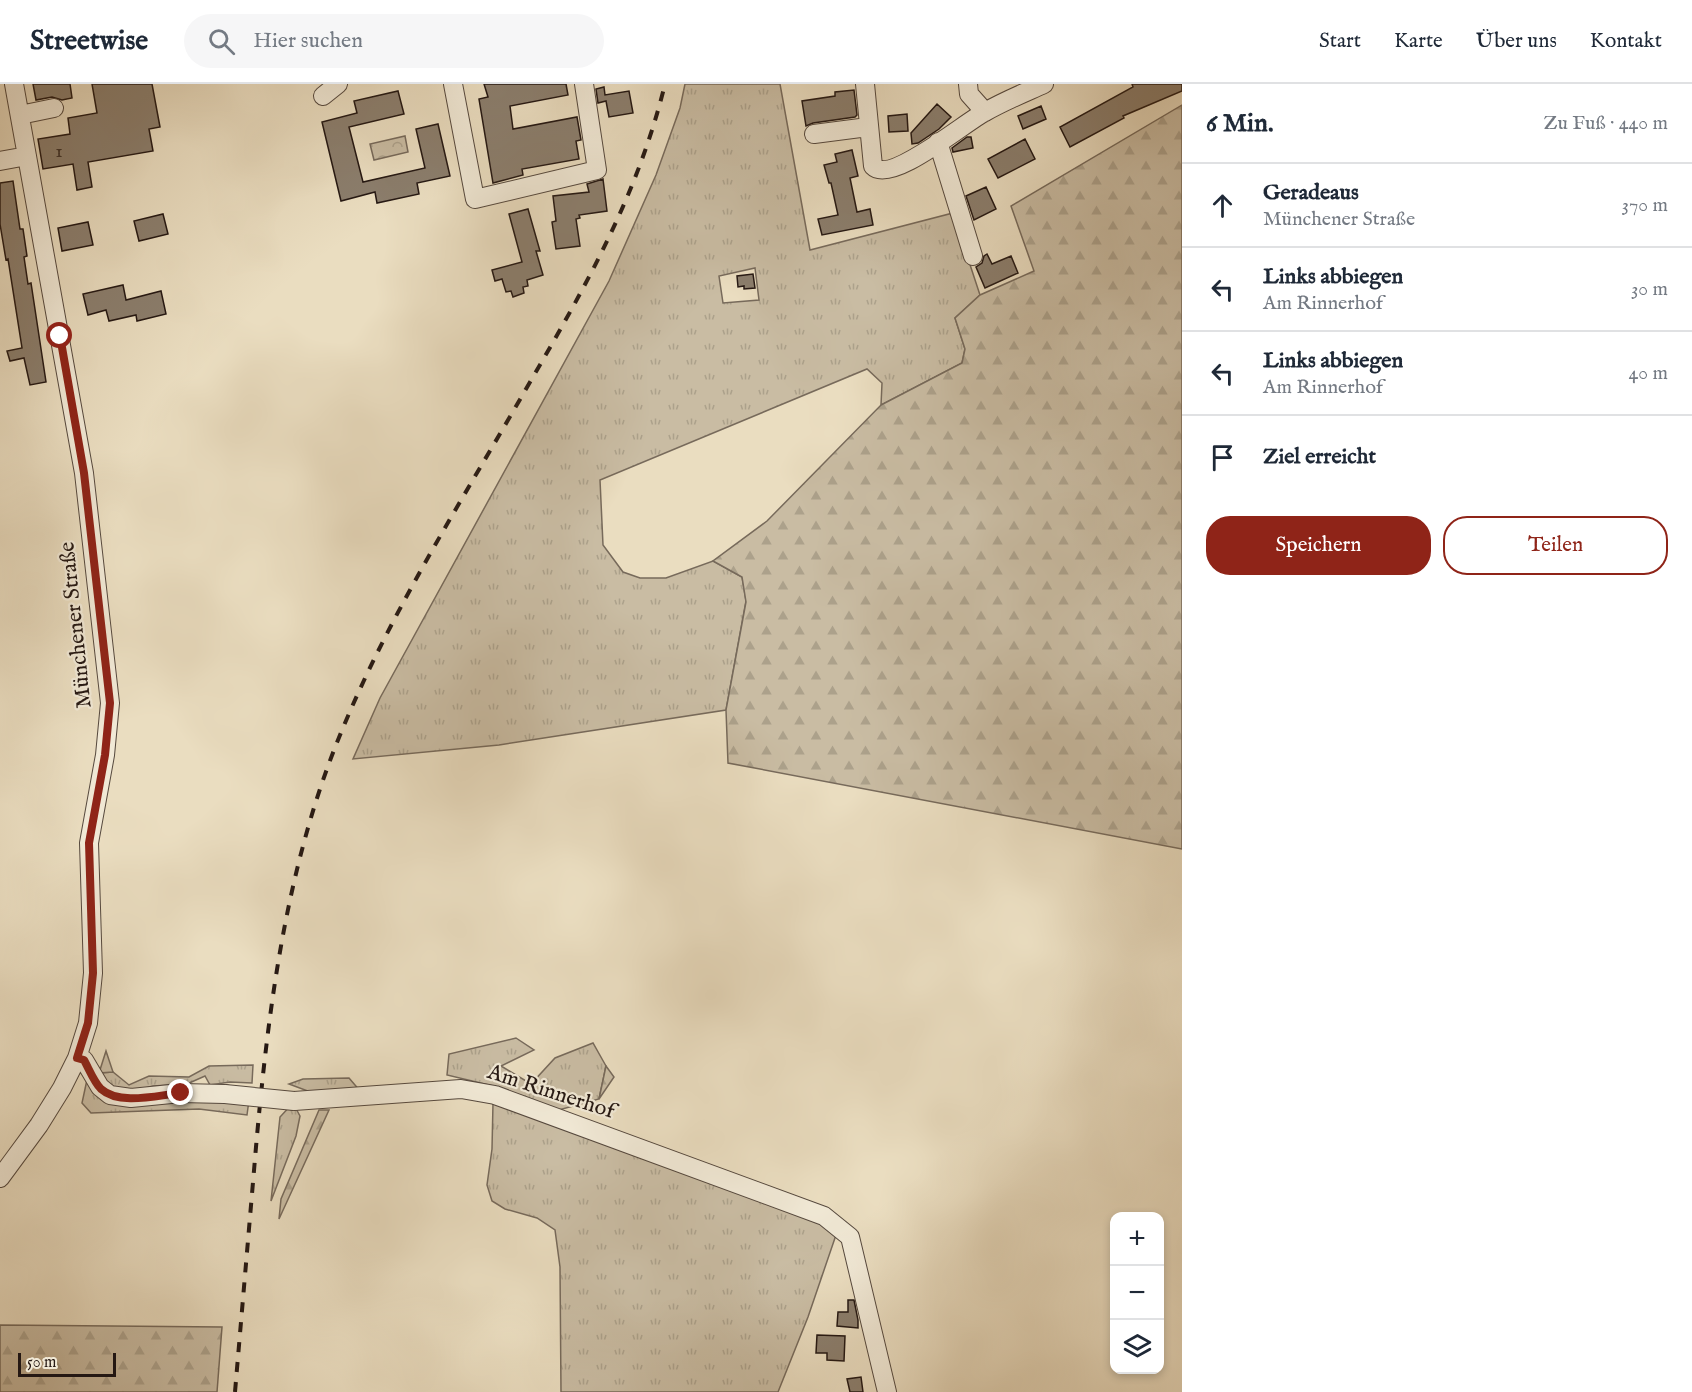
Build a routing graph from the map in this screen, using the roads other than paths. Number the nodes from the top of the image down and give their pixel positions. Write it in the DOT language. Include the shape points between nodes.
graph roads {
  1 [pos="14,84"];
  2 [pos="338,84"];
  3 [pos="453,84"];
  4 [pos="584,84"];
  5 [pos="865,84"];
  6 [pos="968,84"];
  7 [pos="1044,84"];
  8 [pos="323,96"];
  9 [pos="54,108"];
  10 [pos="20,116"];
  11 [pos="977,117"];
  12 [pos="868,127"];
  13 [pos="814,134"];
  14 [pos="938,142"];
  15 [pos="27,156"];
  16 [pos="0,161"];
  17 [pos="973,256"];
  18 [pos="77,1058"];
  19 [pos="0,1178"];
  20 [pos="887,1392"];
  1 -- 10 [label="street, Münchener Straße"];
  2 -- 8 [label="street"];
  3 -- 4 [label="street" via="475,199 597,170"];
  5 -- 12 [label="street"];
  6 -- 11 [label="street"];
  7 -- 11 [label="street"];
  9 -- 10 [label="street"];
  10 -- 15 [label="street, Münchener Straße"];
  11 -- 14 [label="street"];
  12 -- 13 [label="street"];
  12 -- 14 [label="street" via="873,166 877,170 901,166"];
  14 -- 17 [label="street"];
  15 -- 16 [label="street"];
  15 -- 18 [label="street, Münchener Straße" via="84,473 110,703 89,843 93,973 88,1023"];
  18 -- 19 [label="street, Münchener Straße" via="39,1125"];
  18 -- 20 [label="street, Am Rinnerhof, bridge" via="84,1060 100,1087 110,1095 131,1098 181,1093 294,1101 461,1089 495,1095 824,1216 850,1237"];
}
